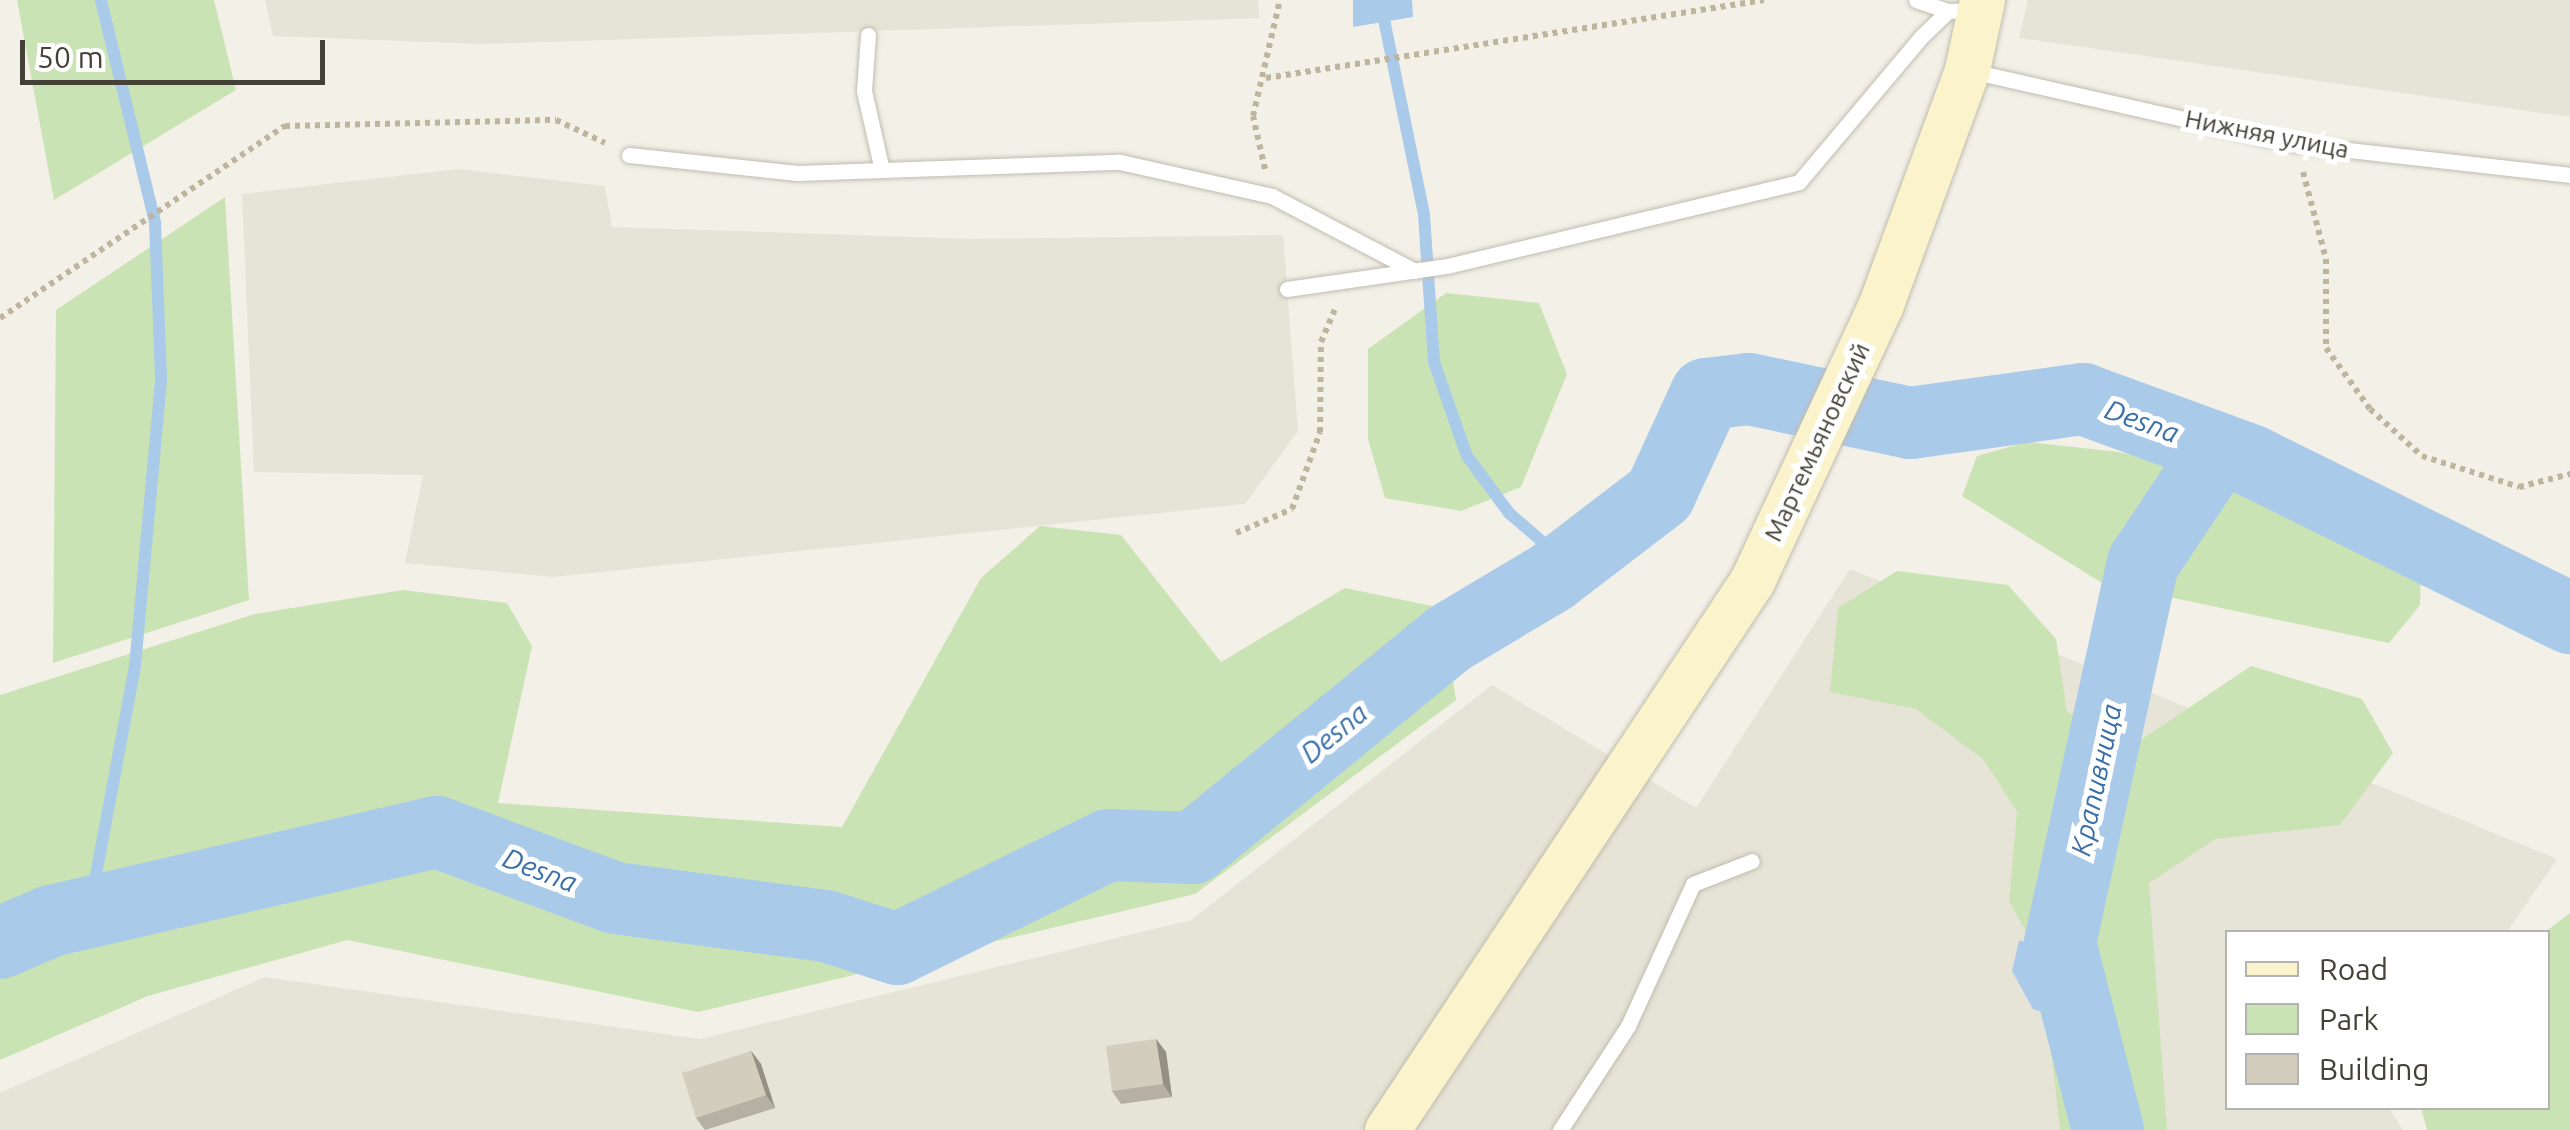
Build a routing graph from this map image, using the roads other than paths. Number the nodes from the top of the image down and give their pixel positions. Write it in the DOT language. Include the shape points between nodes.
graph roads {
  1 [pos="1916,0"];
  2 [pos="1970,7"];
  3 [pos="868,35"];
  4 [pos="1967,70"];
  5 [pos="629,155"];
  6 [pos="882,170"];
  7 [pos="2570,175"];
  8 [pos="1414,271"];
  9 [pos="1287,289"];
  10 [pos="1752,862"];
  11 [pos="1387,1130"];
  12 [pos="1560,1130"];
  1 -- 2 [label="lane"];
  2 -- 4 [label="street, Мартемьяновский"];
  2 -- 8 [label="lane" via="1800,182"];
  3 -- 6 [label="lane" via="864,91"];
  4 -- 7 [label="lane, Нижняя улица" via="2294,144"];
  4 -- 11 [label="street, Мартемьяновский" via="1881,304 1752,580"];
  5 -- 6 [label="lane" via="796,173"];
  6 -- 8 [label="lane" via="1120,162 1272,196"];
  8 -- 9 [label="lane"];
  10 -- 12 [label="lane" via="1693,884 1628,1026"];
}
